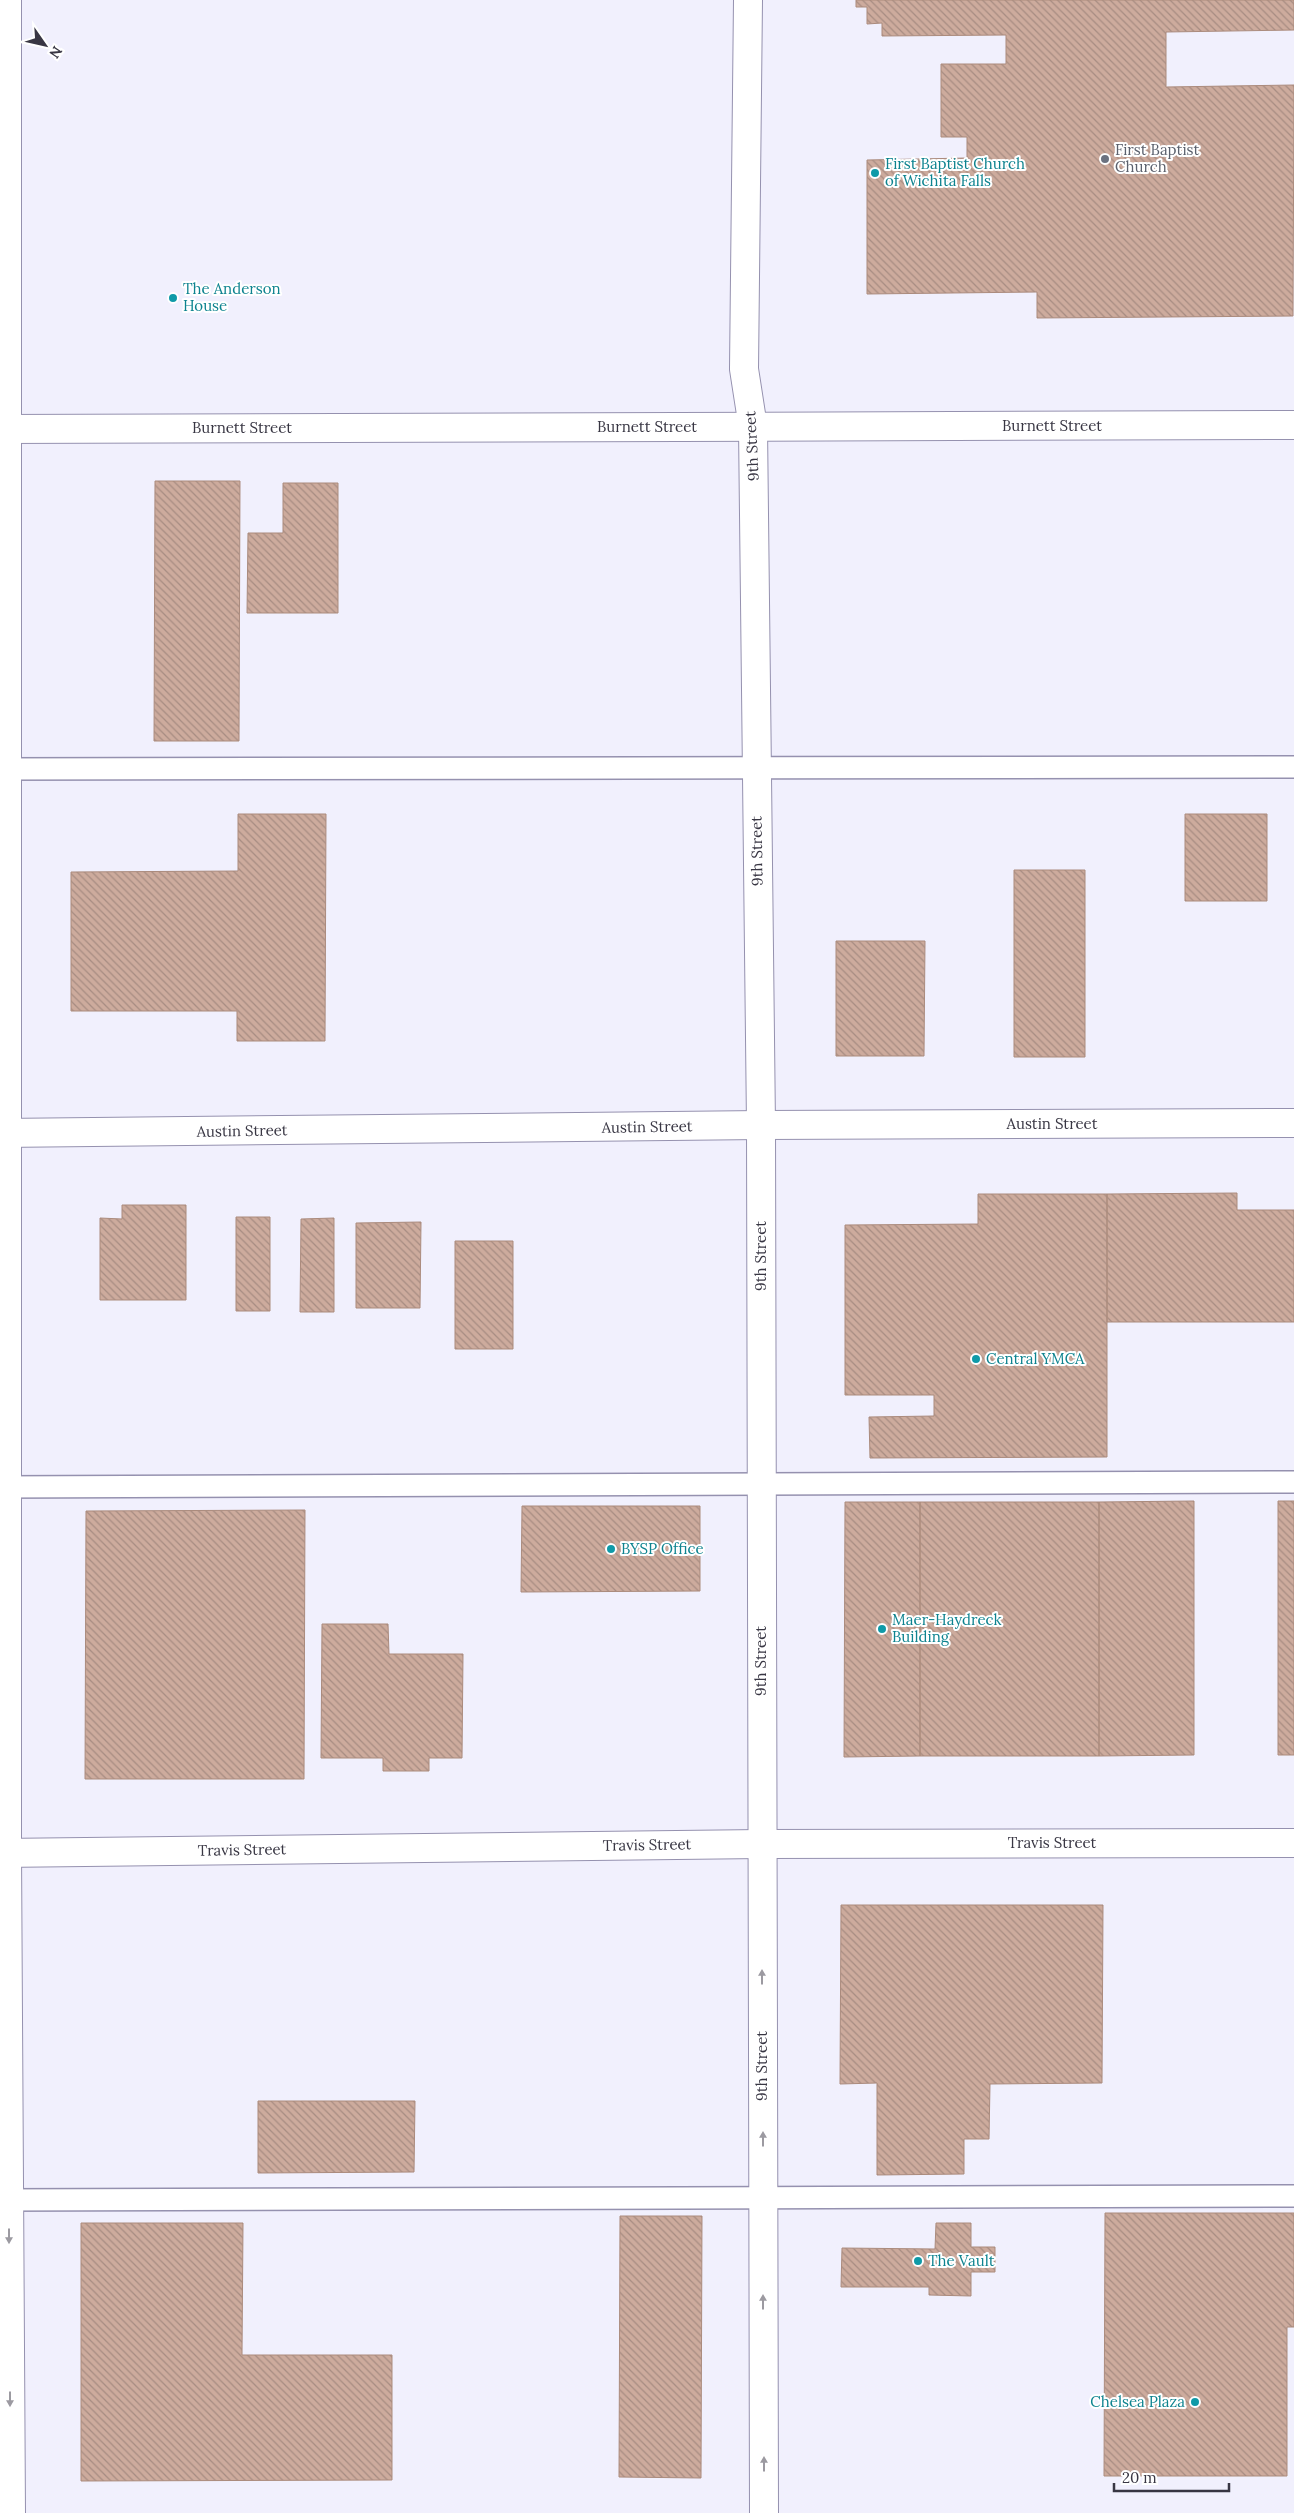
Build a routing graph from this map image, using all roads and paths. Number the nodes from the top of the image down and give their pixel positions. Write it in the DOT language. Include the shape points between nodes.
graph roads {
  1 [pos="7,0"];
  2 [pos="748,0"];
  3 [pos="4,58"];
  4 [pos="1294,425"];
  5 [pos="753,427"];
  6 [pos="4,429"];
  7 [pos="755,766"];
  8 [pos="1294,767"];
  9 [pos="4,769"];
  10 [pos="1294,1123"];
  11 [pos="761,1126"];
  12 [pos="4,1133"];
  13 [pos="1294,1482"];
  14 [pos="761,1484"];
  15 [pos="4,1487"];
  16 [pos="1294,1843"];
  17 [pos="761,1844"];
  18 [pos="4,1853"];
  19 [pos="1294,2196"];
  20 [pos="763,2198"];
  21 [pos="4,2200"];
  22 [pos="10,2513"];
  23 [pos="764,2513"];
  1 -- 3 [label="street"];
  2 -- 5 [label="street, 9th Street" via="744,369"];
  3 -- 6 [label="street"];
  4 -- 5 [label="street, Burnett Street"];
  5 -- 6 [label="street, Burnett Street"];
  5 -- 7 [label="street, 9th Street"];
  6 -- 9 [label="street"];
  7 -- 8 [label="lane"];
  7 -- 9 [label="lane"];
  7 -- 11 [label="street, 9th Street"];
  9 -- 12 [label="street"];
  10 -- 11 [label="street, Austin Street"];
  11 -- 12 [label="street, Austin Street"];
  11 -- 14 [label="street, 9th Street"];
  12 -- 15 [label="street"];
  13 -- 14 [label="lane"];
  14 -- 15 [label="lane"];
  14 -- 17 [label="street, 9th Street"];
  15 -- 18 [label="street"];
  16 -- 17 [label="street, Travis Street"];
  17 -- 18 [label="street, Travis Street"];
  20 -- 17 [label="street, 9th Street, one-way"];
  18 -- 21 [label="street"];
  19 -- 20 [label="lane"];
  20 -- 21 [label="lane"];
  23 -- 20 [label="street, 9th Street, one-way"];
  21 -- 22 [label="street, one-way"];
}
